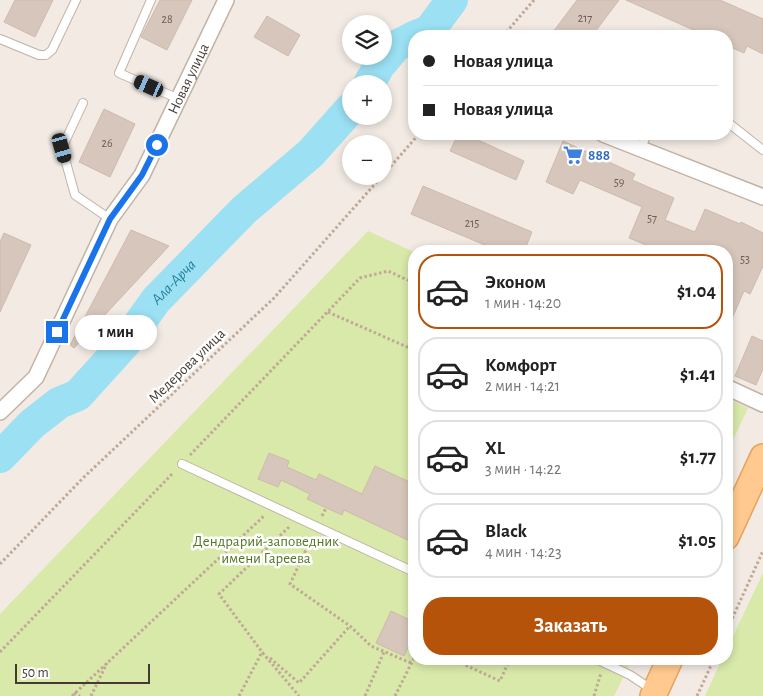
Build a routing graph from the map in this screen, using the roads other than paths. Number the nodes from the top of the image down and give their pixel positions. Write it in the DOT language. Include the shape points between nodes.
graph roads {
  1 [pos="76,0"];
  2 [pos="151,0"];
  3 [pos="226,0"];
  4 [pos="0,39"];
  5 [pos="179,100"];
  6 [pos="83,104"];
  7 [pos="733,127"];
  8 [pos="644,141"];
  9 [pos="763,150"];
  10 [pos="763,197"];
  11 [pos="110,219"];
  12 [pos="733,390"];
  13 [pos="763,404"];
  14 [pos="0,412"];
  15 [pos="763,457"];
  16 [pos="182,464"];
  17 [pos="733,522"];
  18 [pos="408,569"];
  19 [pos="609,665"];
  20 [pos="668,665"];
  21 [pos="657,694"];
  1 -- 4 [label="lane" via="52,50 46,55"];
  2 -- 5 [label="lane" via="119,73"];
  3 -- 5 [label="street, Новая улица"];
  5 -- 11 [label="street, Новая улица" via="142,175"];
  6 -- 11 [label="lane" via="62,148 75,195"];
  7 -- 9 [label="lane"];
  8 -- 10 [label="street"];
  11 -- 14 [label="street, Новая улица" via="36,377"];
  12 -- 13 [label="street"];
  15 -- 17 [label="main road"];
  16 -- 18 [label="lane"];
  19 -- 21 [label="lane"];
  20 -- 21 [label="main road"];
}
